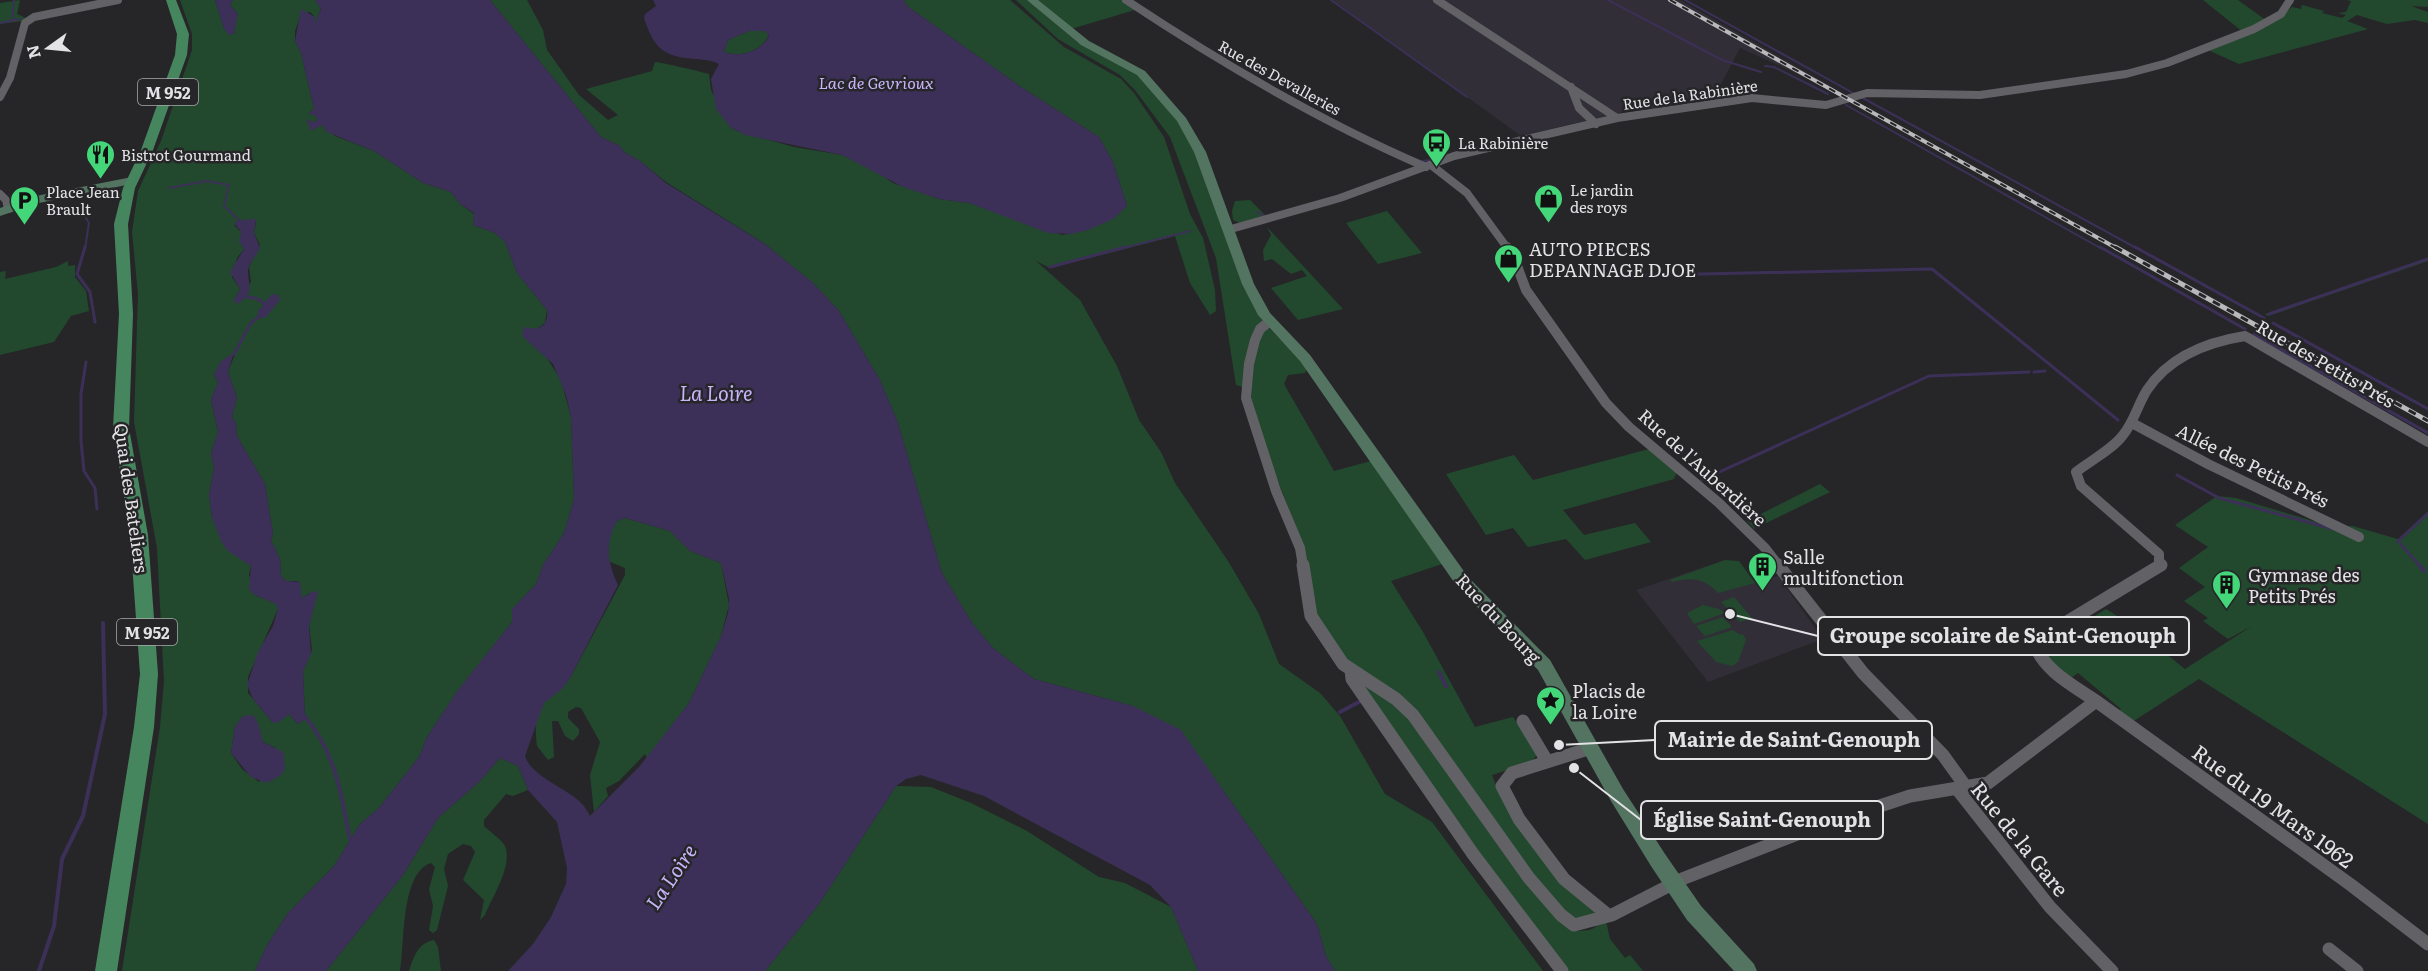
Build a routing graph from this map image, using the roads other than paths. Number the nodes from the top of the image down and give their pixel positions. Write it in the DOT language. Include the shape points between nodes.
graph roads {
  1 [pos="118,0"];
  2 [pos="171,0"];
  3 [pos="1032,0"];
  4 [pos="1126,0"];
  5 [pos="1437,0"];
  6 [pos="2290,0"];
  7 [pos="1571,87"];
  8 [pos="0,97"];
  9 [pos="1617,118"];
  10 [pos="1596,124"];
  11 [pos="1429,166"];
  12 [pos="130,187"];
  13 [pos="0,194"];
  14 [pos="3,208"];
  15 [pos="1231,229"];
  16 [pos="1270,321"];
  17 [pos="2132,423"];
  18 [pos="2428,442"];
  19 [pos="2359,537"];
  20 [pos="1351,670"];
  21 [pos="2096,702"];
  22 [pos="1523,721"];
  23 [pos="1591,748"];
  24 [pos="1547,761"];
  25 [pos="1961,788"];
  26 [pos="1674,885"];
  27 [pos="1608,915"];
  28 [pos="2428,944"];
  29 [pos="2329,949"];
  30 [pos="106,971"];
  31 [pos="1562,971"];
  32 [pos="1747,971"];
  33 [pos="2112,971"];
  34 [pos="2357,971"];
  1 -- 8 [label="street" via="25,23 10,78"];
  2 -- 12 [label="main road, Quai des Bateliers / M 952" via="183,34 182,55"];
  3 -- 15 [label="street, Rue du Bourg" via="1085,43 1147,78 1195,139"];
  4 -- 11 [label="street, Rue des Devalleries" via="1194,45 1295,103 1384,149"];
  5 -- 7 [label="street"];
  6 -- 9 [label="street, Rue de la Rabinière" via="2281,14 2254,29 2155,67 2108,78 1971,95 1867,93 1826,105 1752,98"];
  7 -- 9 [label="street"];
  7 -- 10 [label="street" via="1578,108"];
  9 -- 10 [label="street, Rue de la Rabinière"];
  10 -- 11 [label="street, Rue de la Rabinière" via="1454,156"];
  11 -- 15 [label="street, Rue de la Rabinière" via="1340,198"];
  11 -- 25 [label="street, Rue de l'Auberdière" via="1467,193 1513,255 1526,290 1606,403 1765,548 1863,673 1943,755"];
  12 -- 14 [label="street"];
  12 -- 30 [label="main road, Quai des Bateliers / M 952" via="121,224 126,314 121,428 139,535 149,674"];
  13 -- 14 [label="street" via="6,200"];
  15 -- 16 [label="street, Rue du Bourg" via="1248,284"];
  16 -- 20 [label="street" via="1260,329 1252,351 1245,391 1247,406 1300,548 1311,616 1336,656"];
  16 -- 23 [label="street, Rue du Bourg" via="1305,358 1462,580 1544,665"];
  17 -- 18 [label="street, Rue des Petits Prés" via="2146,391 2163,369 2176,359 2242,335"];
  17 -- 19 [label="street, Allée des Petits Prés"];
  17 -- 21 [label="street, Rue des Petits Prés" via="2113,446 2079,468 2076,476 2088,492 2159,554 2162,565 2034,642 2042,660"];
  20 -- 27 [label="street, Rue de la Gare" via="1413,715 1481,813 1568,922 1579,925"];
  20 -- 31 [label="street" via="1352,679 1423,784"];
  21 -- 25 [label="street" via="1998,778 1980,786"];
  21 -- 28 [label="street, Rue du 19 Mars 1962" via="2344,879"];
  22 -- 24 [label="street"];
  23 -- 24 [label="street"];
  23 -- 26 [label="street, Rue du Bourg"];
  24 -- 27 [label="street" via="1512,773 1502,786 1504,793 1564,879"];
  25 -- 26 [label="street, Rue de la Gare" via="1910,796 1813,828"];
  25 -- 33 [label="street, Rue de la Gare" via="2050,907"];
  26 -- 27 [label="street, Rue de la Gare"];
  26 -- 32 [label="street, Rue du Bourg"];
  29 -- 34 [label="street"];
}
